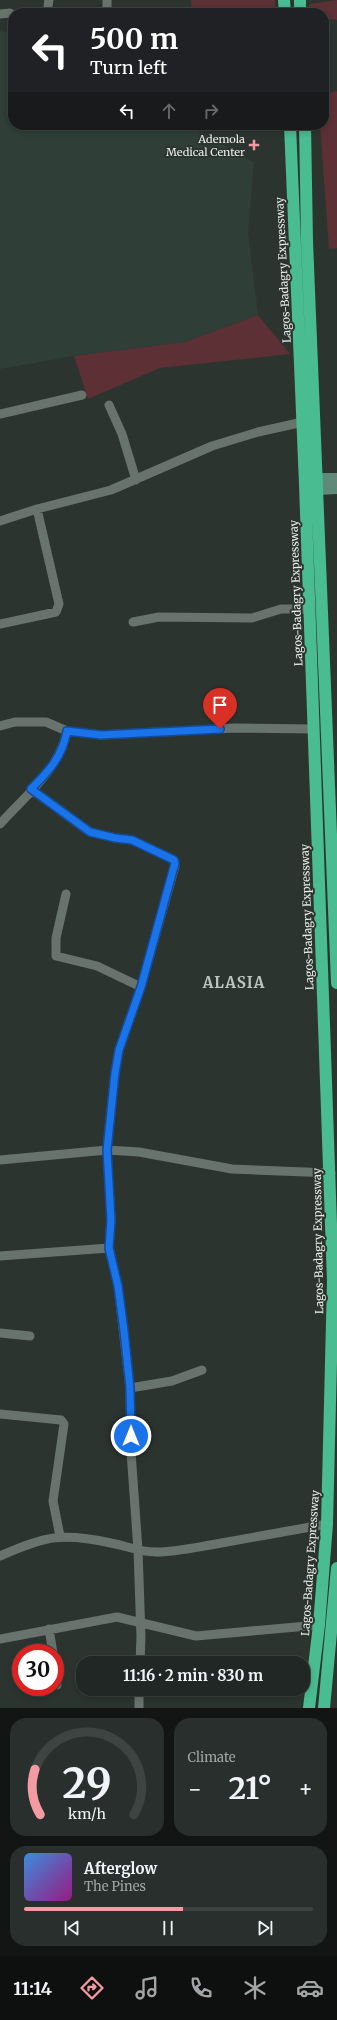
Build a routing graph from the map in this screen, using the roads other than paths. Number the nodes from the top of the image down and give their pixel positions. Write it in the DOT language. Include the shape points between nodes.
graph roads {
  1 [pos="290,130"];
  2 [pos="305,130"];
  3 [pos="82,395"];
  4 [pos="109,405"];
  5 [pos="0,414"];
  6 [pos="303,422"];
  7 [pos="337,479"];
  8 [pos="136,480"];
  9 [pos="318,484"];
  10 [pos="337,488"];
  11 [pos="37,509"];
  12 [pos="0,521"];
  13 [pos="309,608"];
  14 [pos="133,622"];
  15 [pos="0,624"];
  16 [pos="0,726"];
  17 [pos="313,729"];
  18 [pos="67,731"];
  19 [pos="31,789"];
  20 [pos="0,824"];
  21 [pos="66,894"];
  22 [pos="337,983"];
  23 [pos="141,987"];
  24 [pos="107,1150"];
  25 [pos="0,1160"];
  26 [pos="330,1173"];
  27 [pos="109,1248"];
  28 [pos="0,1256"];
  29 [pos="0,1333"];
  30 [pos="30,1336"];
  31 [pos="202,1370"];
  32 [pos="130,1388"];
  33 [pos="0,1414"];
  34 [pos="327,1524"];
  35 [pos="60,1536"];
  36 [pos="138,1550"];
  37 [pos="0,1556"];
  38 [pos="337,1568"];
  39 [pos="139,1623"];
  40 [pos="319,1625"];
  41 [pos="50,1629"];
  42 [pos="0,1639"];
  43 [pos="51,1644"];
  44 [pos="140,1656"];
  45 [pos="139,1696"];
  46 [pos="139,1708"];
  47 [pos="310,1708"];
  48 [pos="324,1708"];
  1 -- 6 [label="highway, Lagos-Badagry Expressway"];
  2 -- 9 [label="highway" via="307,241"];
  3 -- 5 [label="street"];
  4 -- 8 [label="street" via="122,434"];
  6 -- 8 [label="street" via="212,446"];
  6 -- 13 [label="highway, Lagos-Badagry Expressway"];
  7 -- 9 [label="main road"];
  8 -- 11 [label="street" via="111,490"];
  9 -- 10 [label="main road"];
  9 -- 22 [label="highway"];
  11 -- 12 [label="street"];
  11 -- 15 [label="street" via="58,604 56,612"];
  13 -- 14 [label="street" via="281,609 252,618 159,617"];
  13 -- 17 [label="highway, Lagos-Badagry Expressway"];
  16 -- 18 [label="street" via="15,722 46,722"];
  17 -- 18 [label="street" via="235,728 101,735"];
  17 -- 26 [label="highway, Lagos-Badagry Expressway"];
  18 -- 19 [label="street" via="61,754 50,770"];
  19 -- 20 [label="street"];
  19 -- 23 [label="street" via="90,832 132,840 174,860 176,866"];
  21 -- 23 [label="street" via="56,938 56,956 97,966"];
  23 -- 24 [label="street" via="119,1050"];
  24 -- 25 [label="street"];
  24 -- 26 [label="street" via="139,1152 232,1169"];
  24 -- 27 [label="street" via="111,1220"];
  26 -- 34 [label="highway, Lagos-Badagry Expressway" via="334,1281"];
  27 -- 28 [label="street"];
  27 -- 32 [label="street" via="118,1286"];
  29 -- 30 [label="street"];
  31 -- 32 [label="street" via="172,1381"];
  32 -- 36 [label="street" via="131,1452"];
  33 -- 35 [label="street" via="61,1420 64,1424 54,1490 54,1507"];
  34 -- 36 [label="street" via="195,1547 156,1552"];
  34 -- 40 [label="highway, Lagos-Badagry Expressway"];
  35 -- 36 [label="street" via="82,1537"];
  35 -- 37 [label="street" via="34,1541"];
  36 -- 39 [label="street"];
  38 -- 48 [label="highway"];
  39 -- 40 [label="street" via="196,1636"];
  39 -- 41 [label="street" via="117,1617"];
  39 -- 44 [label="street"];
  40 -- 47 [label="highway, Lagos-Badagry Expressway"];
  41 -- 42 [label="street"];
  41 -- 43 [label="street"];
  45 -- 46 [label="street"];
}
